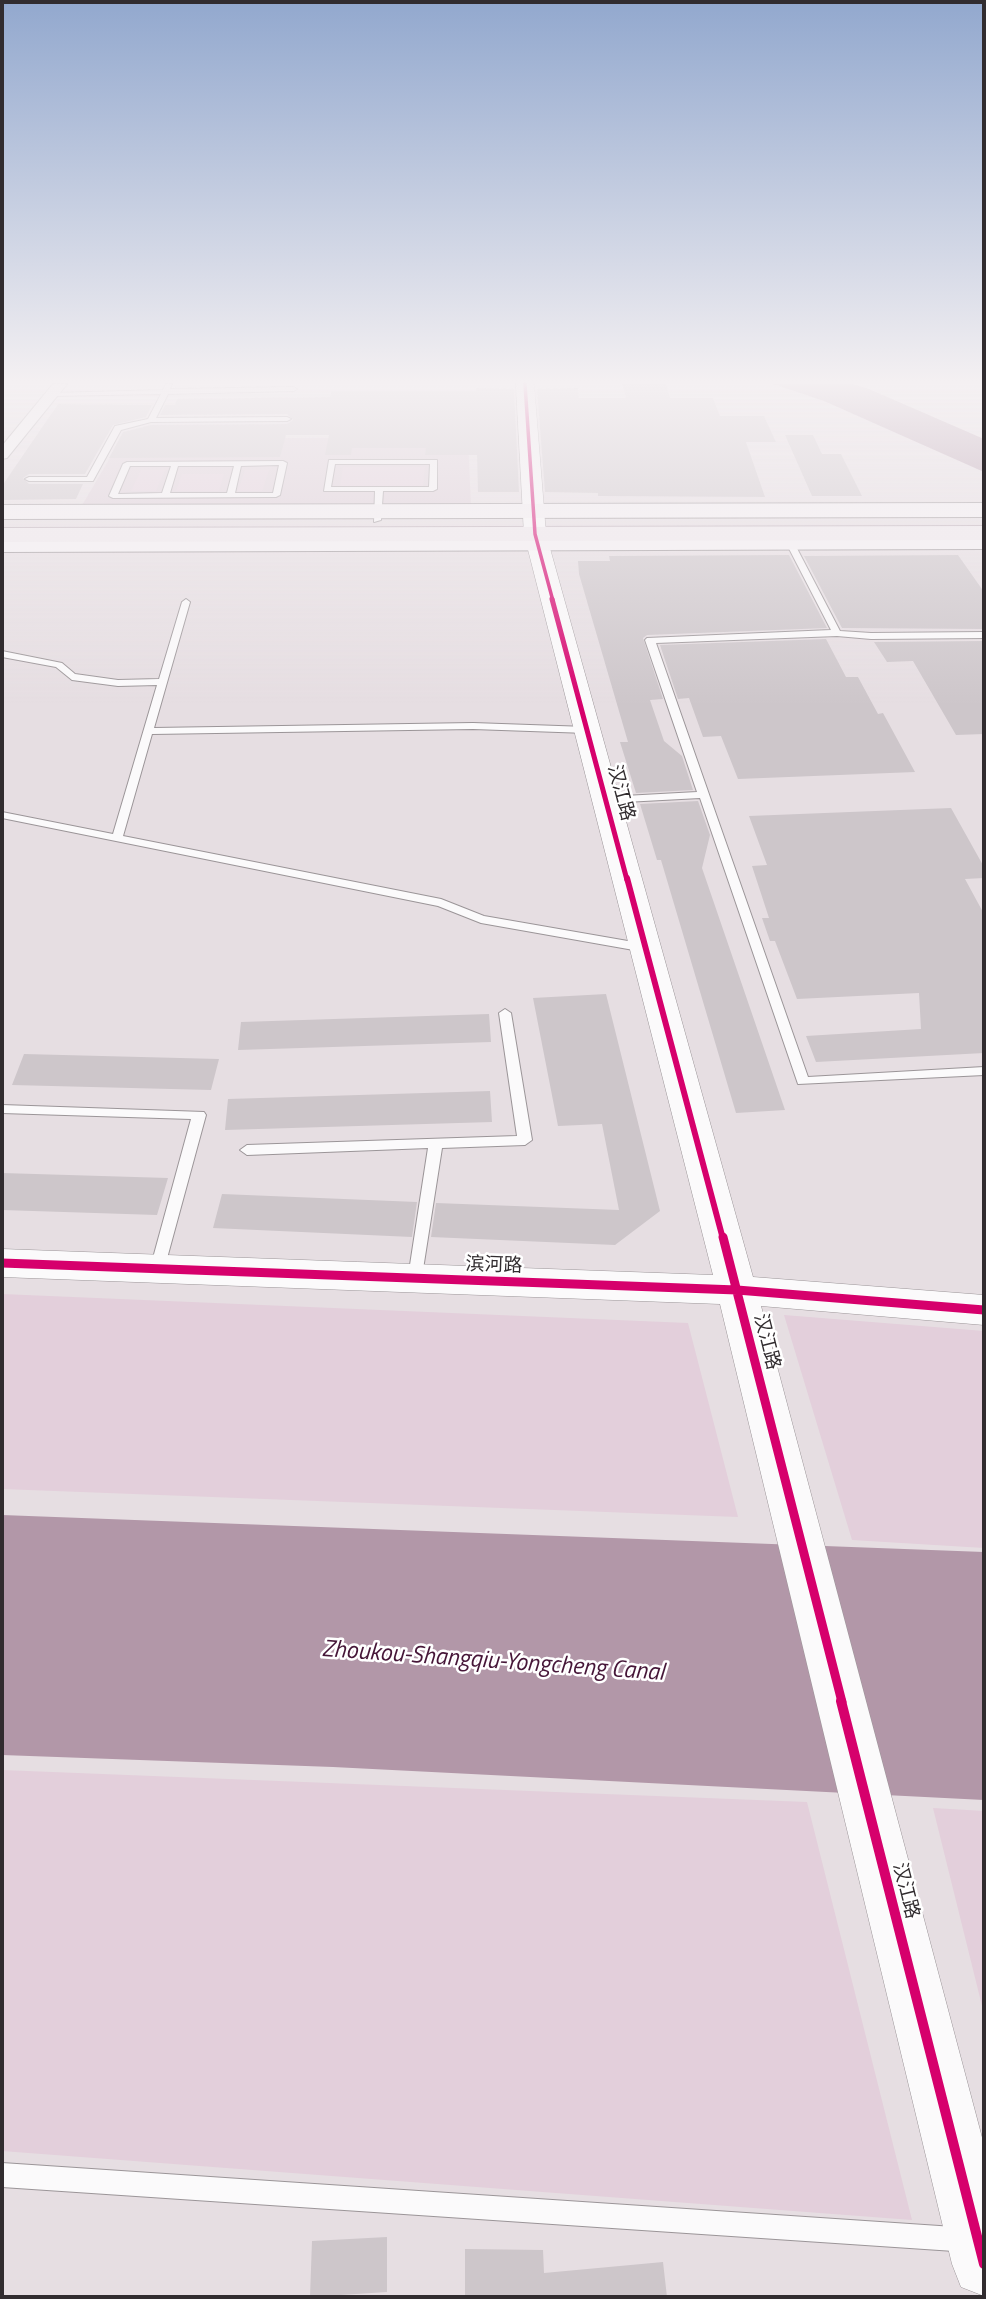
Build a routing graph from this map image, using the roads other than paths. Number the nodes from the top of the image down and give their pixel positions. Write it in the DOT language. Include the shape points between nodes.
graph roads {
  1 [pos="115,491"];
  2 [pos="166,491"];
  3 [pos="231,491"];
  4 [pos="277,491"];
  5 [pos="333,491"];
  6 [pos="426,491"];
  7 [pos="532,491"];
  8 [pos="164,496"];
  9 [pos="230,496"];
  10 [pos="378,507"];
  11 [pos="191,509"];
  12 [pos="984,510"];
  13 [pos="2,512"];
  14 [pos="984,518"];
  15 [pos="2,520"];
  16 [pos="534,527"];
  17 [pos="984,533"];
  18 [pos="2,535"];
  19 [pos="788,538"];
  20 [pos="984,542"];
  21 [pos="2,545"];
  22 [pos="186,602"];
  23 [pos="837,633"];
  24 [pos="984,635"];
  25 [pos="2,654"];
  26 [pos="163,682"];
  27 [pos="587,730"];
  28 [pos="149,731"];
  29 [pos="704,795"];
  30 [pos="606,800"];
  31 [pos="2,815"];
  32 [pos="117,838"];
  33 [pos="645,948"];
  34 [pos="505,1013"];
  35 [pos="984,1071"];
  36 [pos="2,1109"];
  37 [pos="436,1143"];
  38 [pos="247,1150"];
  39 [pos="2,1264"];
  40 [pos="158,1269"];
  41 [pos="416,1278"];
  42 [pos="737,1290"];
  43 [pos="984,1310"];
  44 [pos="2,2175"];
  45 [pos="982,2249"];
  1 -- 8 [label="lane" via="113,496"];
  2 -- 8 [label="lane"];
  3 -- 9 [label="lane"];
  4 -- 9 [label="lane" via="276,495"];
  5 -- 10 [label="lane"];
  6 -- 10 [label="lane"];
  7 -- 16 [label="street, 汉江路"];
  8 -- 11 [label="lane"];
  9 -- 11 [label="lane"];
  10 -- 11 [label="main road"];
  10 -- 16 [label="main road"];
  11 -- 13 [label="main road"];
  11 -- 15 [label="main road"];
  12 -- 16 [label="main road"];
  14 -- 16 [label="main road"];
  16 -- 18 [label="main road"];
  16 -- 19 [label="main road"];
  16 -- 21 [label="main road"];
  16 -- 27 [label="street, 汉江路"];
  17 -- 19 [label="main road"];
  19 -- 20 [label="main road"];
  19 -- 23 [label="lane"];
  22 -- 26 [label="lane"];
  23 -- 24 [label="lane"];
  23 -- 29 [label="lane" via="650,640"];
  25 -- 26 [label="lane" via="59,665 72,677"];
  26 -- 28 [label="lane"];
  27 -- 28 [label="lane" via="473,726"];
  27 -- 30 [label="street, 汉江路"];
  28 -- 32 [label="lane"];
  29 -- 30 [label="lane"];
  29 -- 35 [label="lane" via="803,1080"];
  30 -- 33 [label="street, 汉江路"];
  31 -- 32 [label="lane"];
  32 -- 33 [label="lane" via="441,903 481,919"];
  33 -- 42 [label="street, 汉江路"];
  34 -- 37 [label="lane" via="525,1140"];
  36 -- 40 [label="lane" via="199,1115"];
  37 -- 38 [label="lane"];
  37 -- 41 [label="lane"];
  39 -- 40 [label="street, 滨河路"];
  40 -- 41 [label="street, 滨河路"];
  41 -- 42 [label="street, 滨河路"];
  42 -- 43 [label="street, 滨河路"];
  42 -- 45 [label="street, 汉江路"];
  44 -- 45 [label="lane"];
}
